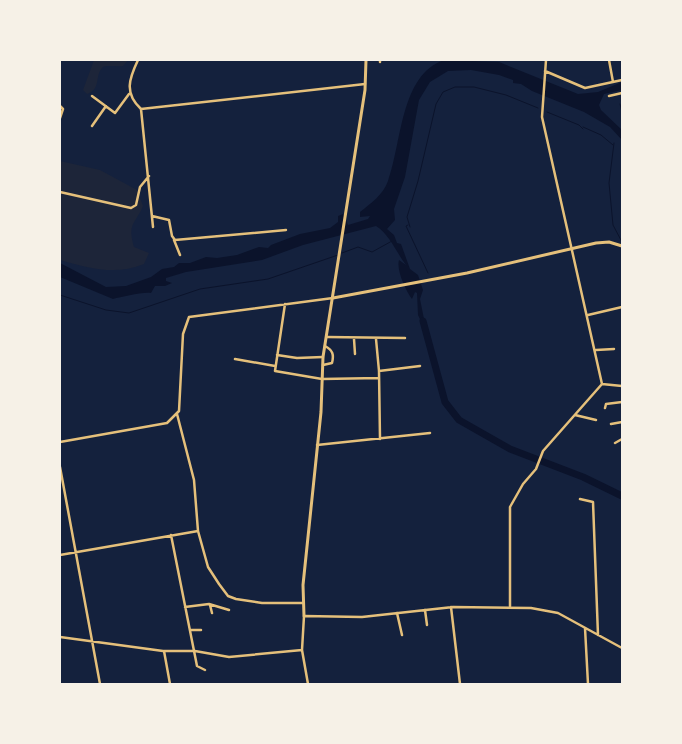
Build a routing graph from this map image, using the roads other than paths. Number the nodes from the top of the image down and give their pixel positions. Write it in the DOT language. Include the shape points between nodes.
graph roads {
  1 [pos="138,60"];
  2 [pos="366,60"];
  3 [pos="546,60"];
  4 [pos="609,60"];
  5 [pos="545,71"];
  6 [pos="622,80"];
  7 [pos="613,82"];
  8 [pos="365,84"];
  9 [pos="622,93"];
  10 [pos="129,94"];
  11 [pos="92,96"];
  12 [pos="609,96"];
  13 [pos="60,106"];
  14 [pos="106,106"];
  15 [pos="140,109"];
  16 [pos="60,118"];
  17 [pos="92,126"];
  18 [pos="149,176"];
  19 [pos="60,192"];
  20 [pos="152,216"];
  21 [pos="153,227"];
  22 [pos="286,230"];
  23 [pos="173,239"];
  24 [pos="622,246"];
  25 [pos="572,249"];
  26 [pos="180,255"];
  27 [pos="333,298"];
  28 [pos="285,304"];
  29 [pos="622,307"];
  30 [pos="588,315"];
  31 [pos="327,338"];
  32 [pos="405,338"];
  33 [pos="354,339"];
  34 [pos="376,339"];
  35 [pos="325,346"];
  36 [pos="614,349"];
  37 [pos="595,350"];
  38 [pos="277,354"];
  39 [pos="355,354"];
  40 [pos="324,357"];
  41 [pos="236,359"];
  42 [pos="323,365"];
  43 [pos="276,366"];
  44 [pos="420,366"];
  45 [pos="379,371"];
  46 [pos="380,378"];
  47 [pos="322,379"];
  48 [pos="602,384"];
  49 [pos="622,386"];
  50 [pos="622,402"];
  51 [pos="605,408"];
  52 [pos="177,414"];
  53 [pos="575,415"];
  54 [pos="596,420"];
  55 [pos="622,422"];
  56 [pos="611,424"];
  57 [pos="430,433"];
  58 [pos="380,439"];
  59 [pos="622,439"];
  60 [pos="60,442"];
  61 [pos="615,443"];
  62 [pos="317,446"];
  63 [pos="60,467"];
  64 [pos="580,499"];
  65 [pos="198,531"];
  66 [pos="171,535"];
  67 [pos="77,552"];
  68 [pos="60,555"];
  69 [pos="303,603"];
  70 [pos="210,604"];
  71 [pos="510,606"];
  72 [pos="185,607"];
  73 [pos="451,607"];
  74 [pos="229,610"];
  75 [pos="425,610"];
  76 [pos="212,613"];
  77 [pos="397,613"];
  78 [pos="304,616"];
  79 [pos="427,625"];
  80 [pos="585,628"];
  81 [pos="190,630"];
  82 [pos="201,630"];
  83 [pos="598,634"];
  84 [pos="402,635"];
  85 [pos="60,637"];
  86 [pos="93,642"];
  87 [pos="622,648"];
  88 [pos="302,650"];
  89 [pos="164,651"];
  90 [pos="195,651"];
  91 [pos="205,670"];
  92 [pos="100,684"];
  93 [pos="170,684"];
  94 [pos="308,684"];
  95 [pos="460,684"];
  96 [pos="588,684"];
  1 -- 10 [label="street" via="131,75"];
  2 -- 8 [label="street"];
  3 -- 5 [label="street"];
  4 -- 7 [label="street"];
  5 -- 7 [label="street" via="585,88"];
  5 -- 25 [label="street" via="542,117"];
  6 -- 7 [label="street"];
  8 -- 15 [label="street"];
  8 -- 27 [label="street"];
  9 -- 12 [label="street"];
  10 -- 14 [label="street" via="115,113"];
  10 -- 15 [label="street"];
  11 -- 14 [label="street"];
  13 -- 16 [label="street" via="63,109"];
  14 -- 17 [label="street"];
  15 -- 18 [label="street"];
  18 -- 19 [label="street" via="140,187 136,205 130,208"];
  18 -- 20 [label="street"];
  20 -- 21 [label="street"];
  20 -- 23 [label="street" via="169,220"];
  22 -- 23 [label="street"];
  23 -- 26 [label="street"];
  24 -- 25 [label="street" via="604,242"];
  25 -- 27 [label="street"];
  25 -- 30 [label="street"];
  27 -- 28 [label="street"];
  27 -- 31 [label="street"];
  28 -- 38 [label="street"];
  28 -- 52 [label="street" via="189,317 183,334"];
  29 -- 30 [label="street"];
  30 -- 37 [label="street"];
  31 -- 33 [label="street"];
  31 -- 35 [label="street"];
  32 -- 34 [label="street"];
  33 -- 34 [label="street"];
  33 -- 39 [label="street"];
  34 -- 45 [label="street"];
  35 -- 40 [label="street"];
  35 -- 42 [label="street" via="333,353 333,362"];
  36 -- 37 [label="street"];
  37 -- 48 [label="street"];
  38 -- 40 [label="street" via="297,358"];
  38 -- 43 [label="street"];
  40 -- 42 [label="street"];
  41 -- 43 [label="street"];
  42 -- 47 [label="street"];
  43 -- 47 [label="street" via="275,371"];
  44 -- 45 [label="street"];
  45 -- 46 [label="street"];
  46 -- 47 [label="street"];
  46 -- 58 [label="street"];
  47 -- 62 [label="street"];
  48 -- 49 [label="street"];
  48 -- 53 [label="street"];
  50 -- 51 [label="street" via="606,404"];
  52 -- 60 [label="street" via="167,423"];
  52 -- 65 [label="street" via="194,480"];
  53 -- 54 [label="street"];
  53 -- 71 [label="street" via="543,451 536,469 522,484 510,507"];
  55 -- 56 [label="street"];
  57 -- 58 [label="street"];
  58 -- 62 [label="street"];
  59 -- 61 [label="street"];
  62 -- 69 [label="street"];
  63 -- 67 [label="street"];
  64 -- 83 [label="street" via="593,502"];
  65 -- 66 [label="street"];
  65 -- 69 [label="street" via="208,567 228,596 262,603"];
  66 -- 67 [label="street"];
  66 -- 72 [label="street"];
  67 -- 68 [label="street"];
  67 -- 86 [label="street"];
  69 -- 78 [label="street"];
  70 -- 72 [label="street"];
  70 -- 74 [label="street"];
  70 -- 76 [label="street"];
  71 -- 73 [label="street"];
  71 -- 80 [label="street" via="558,613"];
  72 -- 81 [label="street"];
  73 -- 75 [label="street"];
  73 -- 95 [label="street"];
  75 -- 77 [label="street"];
  75 -- 79 [label="street"];
  77 -- 78 [label="street" via="362,617"];
  77 -- 84 [label="street"];
  78 -- 88 [label="street"];
  80 -- 83 [label="street"];
  80 -- 96 [label="street"];
  81 -- 82 [label="street"];
  81 -- 90 [label="street"];
  83 -- 87 [label="street"];
  85 -- 86 [label="street"];
  86 -- 89 [label="street"];
  86 -- 92 [label="street"];
  88 -- 90 [label="street" via="229,657"];
  88 -- 94 [label="street"];
  89 -- 90 [label="street"];
  89 -- 93 [label="street"];
  90 -- 91 [label="street" via="197,667"];
}
